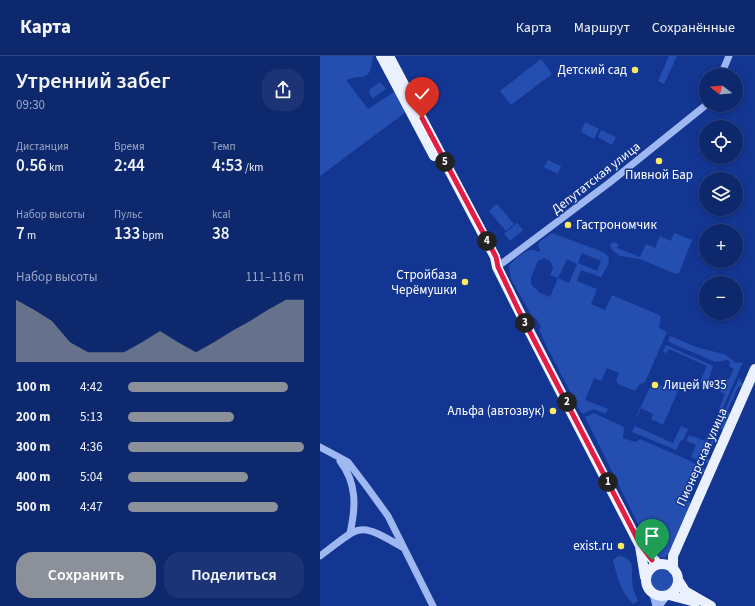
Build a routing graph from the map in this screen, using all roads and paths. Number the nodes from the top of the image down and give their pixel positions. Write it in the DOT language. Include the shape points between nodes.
graph roads {
  1 [pos="381,56"];
  2 [pos="389,56"];
  3 [pos="730,56"];
  4 [pos="724,68"];
  5 [pos="699,111"];
  6 [pos="498,267"];
  7 [pos="755,369"];
  8 [pos="320,447"];
  9 [pos="331,452"];
  10 [pos="350,533"];
  11 [pos="640,544"];
  12 [pos="403,547"];
  13 [pos="320,556"];
  14 [pos="673,556"];
  15 [pos="660,564"];
  16 [pos="674,569"];
  17 [pos="646,577"];
  18 [pos="678,580"];
  19 [pos="653,594"];
  20 [pos="668,595"];
  21 [pos="433,606"];
  22 [pos="656,606"];
  23 [pos="659,606"];
  24 [pos="706,606"];
  25 [pos="711,606"];
  1 -- 6 [label="main road" via="490,259"];
  2 -- 6 [label="main road" via="496,257"];
  3 -- 4 [label="street"];
  5 -- 6 [label="street, Депутатская улица"];
  6 -- 11 [label="main road"];
  7 -- 14 [label="main road, Пионерская улица"];
  8 -- 9 [label="street"];
  9 -- 10 [label="street" via="346,469 352,483 355,499"];
  9 -- 12 [label="street" via="348,462 367,487 388,516"];
  10 -- 12 [label="street" via="360,529 370,530"];
  10 -- 13 [label="street"];
  11 -- 15 [label="main road"];
  11 -- 17 [label="main road"];
  12 -- 21 [label="street"];
  14 -- 15 [label="main road"];
  14 -- 16 [label="main road, Пионерская улица"];
  15 -- 16 [label="main road"];
  15 -- 17 [label="main road" via="648,570"];
  16 -- 18 [label="main road"];
  17 -- 19 [label="main road" via="646,586"];
  18 -- 20 [label="main road" via="676,587"];
  18 -- 25 [label="main road" via="685,591"];
  19 -- 20 [label="main road"];
  19 -- 22 [label="street"];
  20 -- 23 [label="street"];
  20 -- 24 [label="main road"];
}
